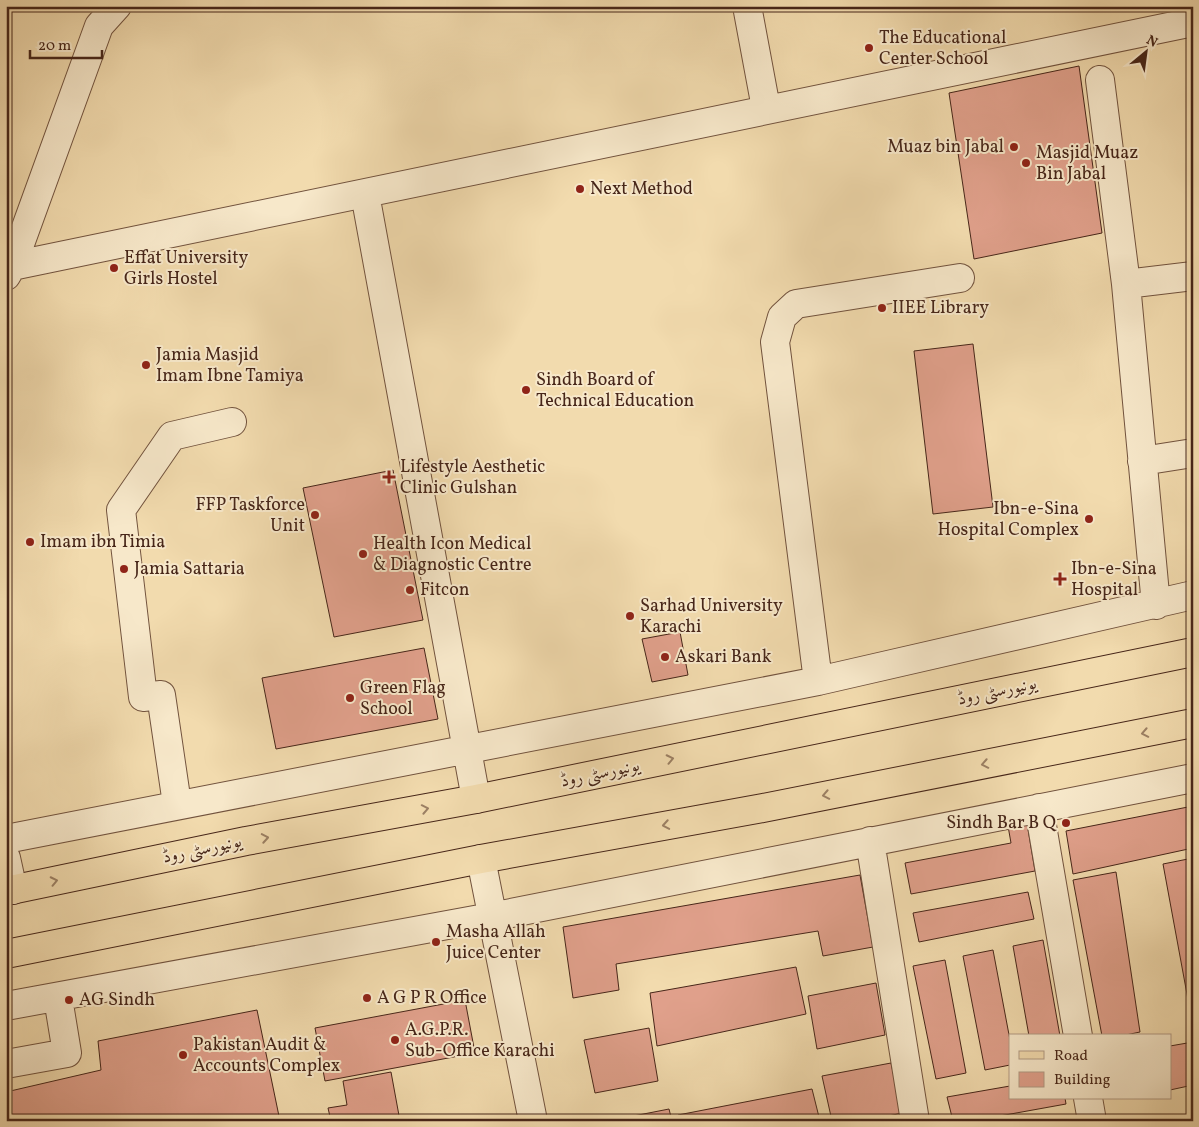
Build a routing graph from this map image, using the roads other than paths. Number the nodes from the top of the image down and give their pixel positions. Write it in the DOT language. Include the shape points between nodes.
graph roads {
  1 [pos="117,6"];
  2 [pos="747,6"];
  3 [pos="1193,22"];
  4 [pos="1100,80"];
  5 [pos="766,108"];
  6 [pos="365,194"];
  7 [pos="9,271"];
  8 [pos="1193,276"];
  9 [pos="960,278"];
  10 [pos="1126,284"];
  11 [pos="232,422"];
  12 [pos="1193,453"];
  13 [pos="1142,461"];
  14 [pos="1193,595"];
  15 [pos="1156,605"];
  16 [pos="1193,652"];
  17 [pos="818,681"];
  18 [pos="1193,723"];
  19 [pos="467,750"];
  20 [pos="1193,778"];
  21 [pos="476,799"];
  22 [pos="177,804"];
  23 [pos="1039,808"];
  24 [pos="6,839"];
  25 [pos="870,841"];
  26 [pos="6,858"];
  27 [pos="481,859"];
  28 [pos="10,890"];
  29 [pos="491,917"];
  30 [pos="6,954"];
  31 [pos="58,998"];
  32 [pos="6,1006"];
  33 [pos="1078,1034"];
  34 [pos="6,1064"];
  35 [pos="1088,1100"];
  36 [pos="533,1121"];
  37 [pos="915,1121"];
  38 [pos="1092,1121"];
  1 -- 7 [label="street" via="99,26"];
  2 -- 5 [label="street"];
  3 -- 5 [label="street"];
  4 -- 10 [label="street"];
  5 -- 6 [label="street"];
  6 -- 7 [label="street"];
  6 -- 19 [label="street"];
  8 -- 10 [label="street"];
  9 -- 17 [label="street" via="796,304 782,316 775,342"];
  10 -- 13 [label="street"];
  11 -- 22 [label="street" via="172,436 120,510 143,697 161,694"];
  12 -- 13 [label="street"];
  13 -- 15 [label="street"];
  14 -- 15 [label="street"];
  15 -- 17 [label="street"];
  21 -- 16 [label="main road, یونیورسٹی روڈ, one-way"];
  17 -- 19 [label="street"];
  18 -- 27 [label="main road, one-way" via="763,808"];
  19 -- 21 [label="street"];
  19 -- 22 [label="street"];
  20 -- 23 [label="street"];
  28 -- 21 [label="main road, یونیورسٹی روڈ, one-way" via="246,841"];
  22 -- 24 [label="street"];
  23 -- 25 [label="street"];
  23 -- 33 [label="street"];
  25 -- 29 [label="street"];
  25 -- 37 [label="street"];
  26 -- 28 [label="street"];
  27 -- 29 [label="street"];
  27 -- 30 [label="main road"];
  29 -- 31 [label="street"];
  29 -- 36 [label="street"];
  31 -- 32 [label="street"];
  31 -- 34 [label="street" via="67,1053"];
  35 -- 38 [label="street"];
}
